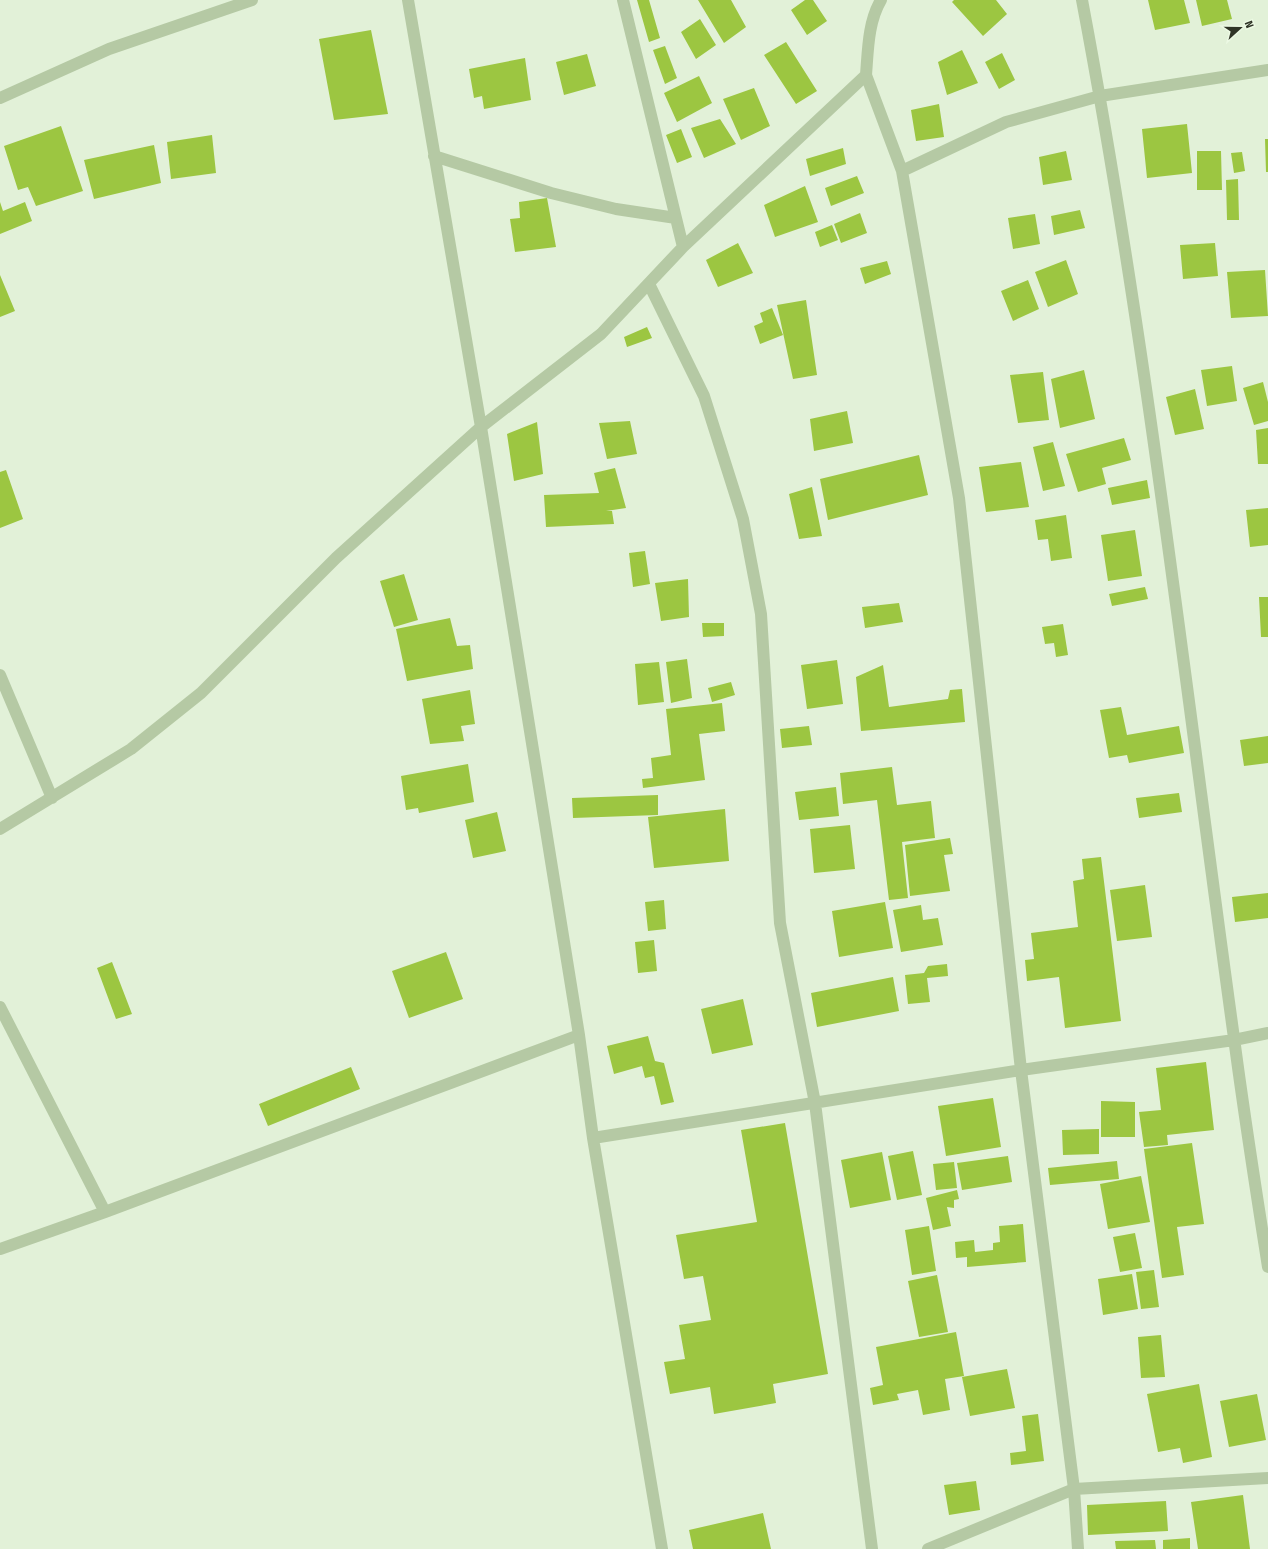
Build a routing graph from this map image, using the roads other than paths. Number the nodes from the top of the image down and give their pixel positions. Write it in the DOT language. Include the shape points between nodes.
graph roads {
  1 [pos="252,0"];
  2 [pos="408,0"];
  3 [pos="623,0"];
  4 [pos="881,0"];
  5 [pos="1082,0"];
  6 [pos="1268,70"];
  7 [pos="866,75"];
  8 [pos="1100,96"];
  9 [pos="0,98"];
  10 [pos="434,156"];
  11 [pos="902,171"];
  12 [pos="676,218"];
  13 [pos="683,247"];
  14 [pos="649,284"];
  15 [pos="481,427"];
  16 [pos="0,675"];
  17 [pos="52,798"];
  18 [pos="0,829"];
  19 [pos="0,1007"];
  20 [pos="1268,1033"];
  21 [pos="579,1035"];
  22 [pos="1234,1040"];
  23 [pos="1021,1070"];
  24 [pos="816,1103"];
  25 [pos="593,1138"];
  26 [pos="105,1212"];
  27 [pos="0,1249"];
  28 [pos="1268,1267"];
  29 [pos="1268,1478"];
  30 [pos="1074,1489"];
  31 [pos="662,1549"];
  32 [pos="872,1549"];
  33 [pos="928,1549"];
  34 [pos="1078,1549"];
  1 -- 9 [label="street" via="109,49"];
  2 -- 10 [label="street"];
  3 -- 12 [label="street"];
  4 -- 7 [label="street" via="875,10"];
  5 -- 8 [label="street"];
  6 -- 8 [label="street"];
  7 -- 11 [label="street"];
  7 -- 13 [label="street"];
  8 -- 11 [label="street" via="1006,122"];
  8 -- 22 [label="street" via="1155,450"];
  10 -- 12 [label="street" via="551,193"];
  10 -- 15 [label="street"];
  11 -- 23 [label="street" via="960,498"];
  12 -- 13 [label="street"];
  13 -- 14 [label="street"];
  14 -- 15 [label="street" via="602,334"];
  14 -- 24 [label="street" via="704,396 743,519 761,614 780,923"];
  15 -- 17 [label="street" via="336,558 201,693 131,749"];
  15 -- 21 [label="street"];
  16 -- 17 [label="street"];
  17 -- 18 [label="street"];
  19 -- 26 [label="street"];
  20 -- 22 [label="street"];
  21 -- 25 [label="street"];
  21 -- 26 [label="street"];
  22 -- 23 [label="street"];
  22 -- 28 [label="street"];
  23 -- 24 [label="street"];
  23 -- 30 [label="street"];
  24 -- 25 [label="street"];
  24 -- 32 [label="street"];
  25 -- 31 [label="street"];
  26 -- 27 [label="street"];
  29 -- 30 [label="street"];
  30 -- 33 [label="street"];
  30 -- 34 [label="street"];
}
